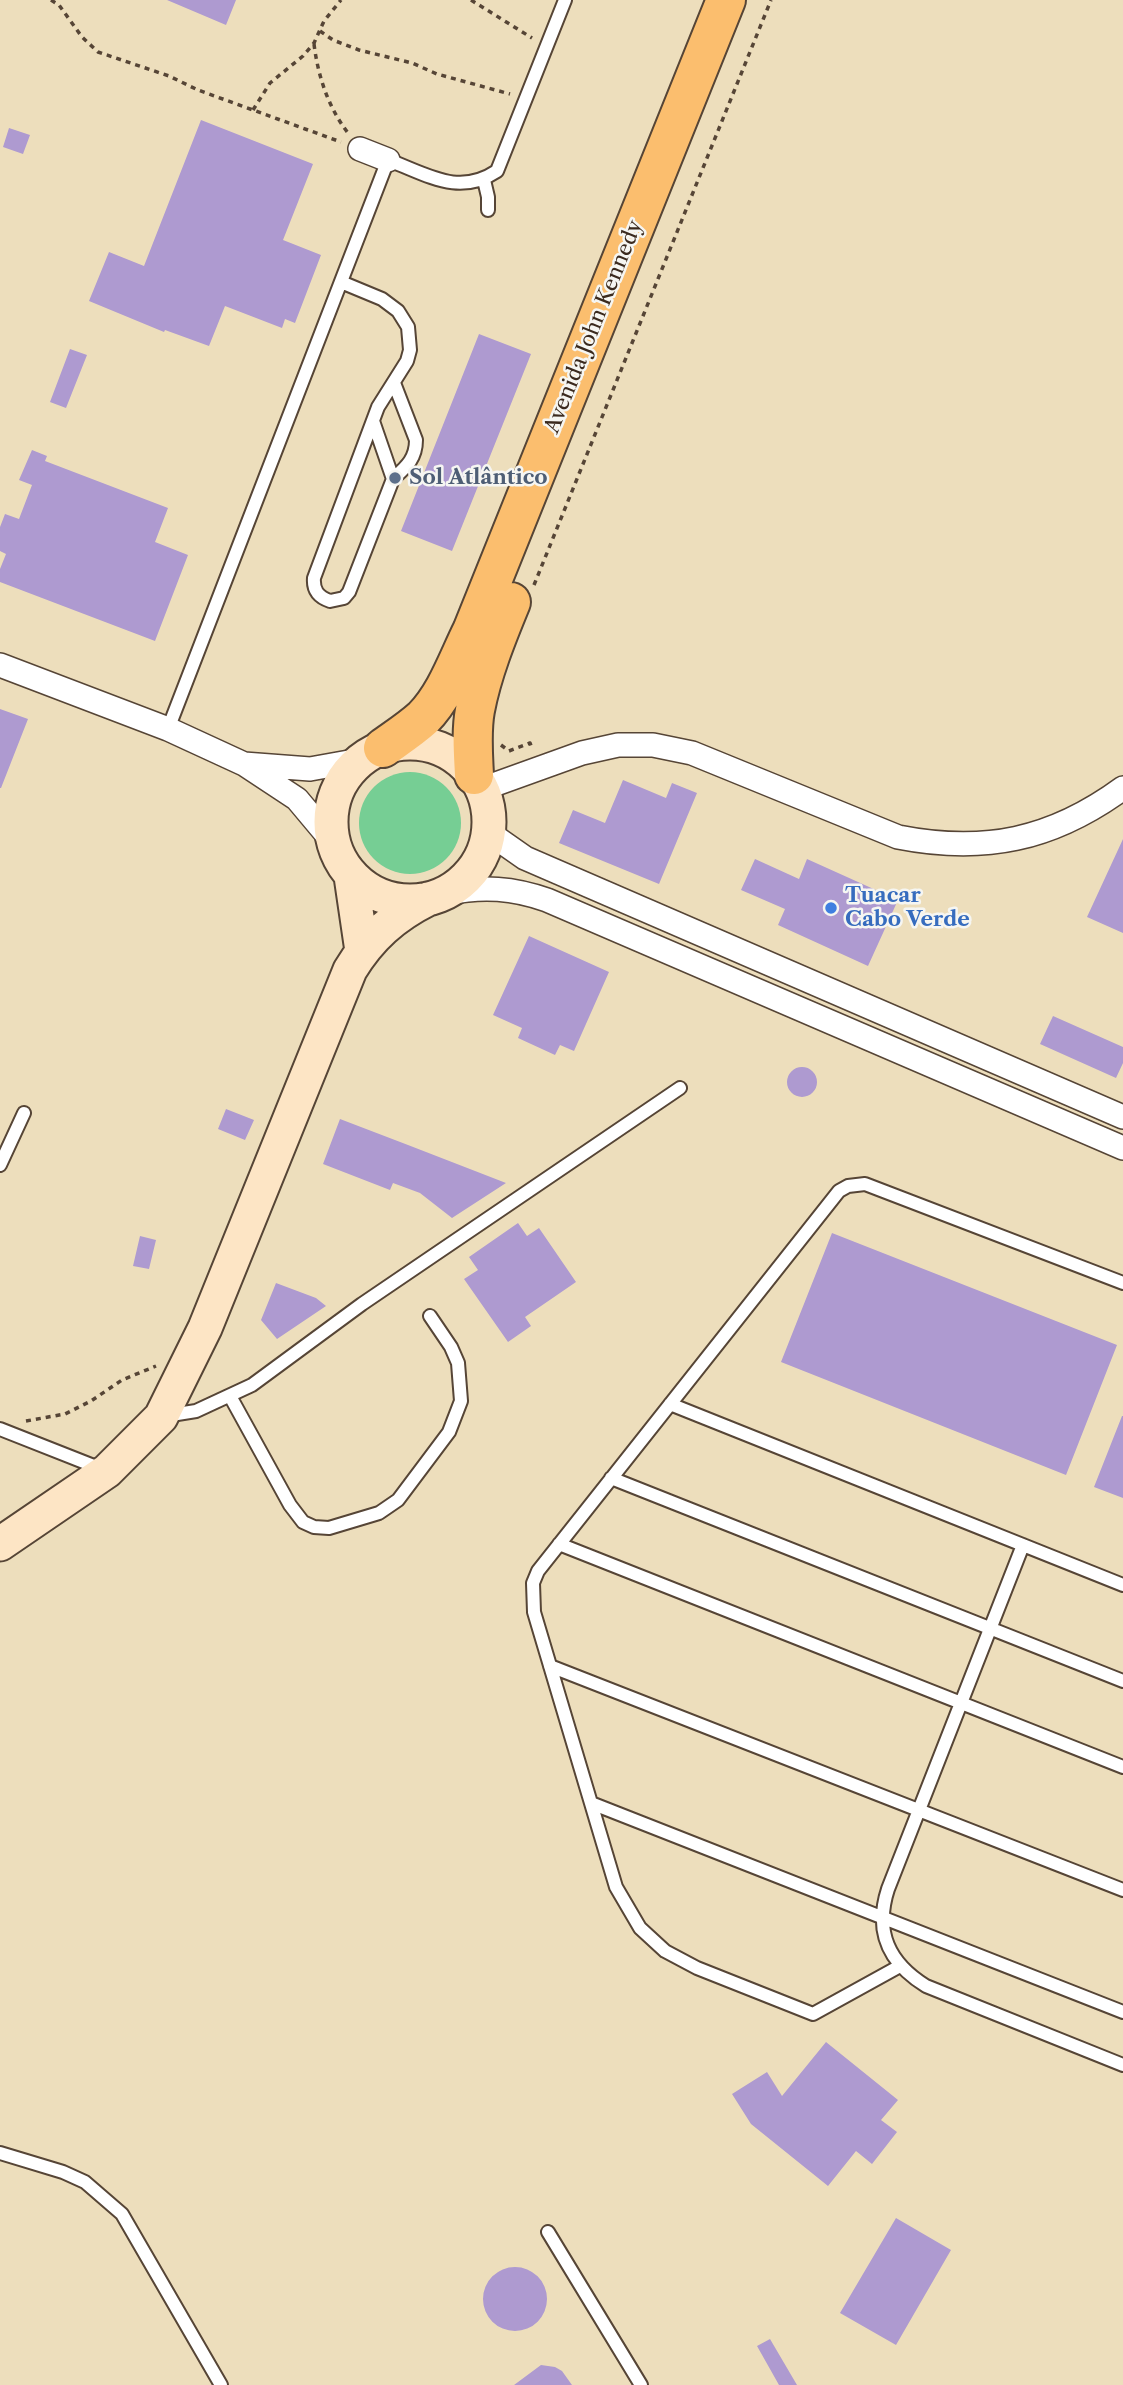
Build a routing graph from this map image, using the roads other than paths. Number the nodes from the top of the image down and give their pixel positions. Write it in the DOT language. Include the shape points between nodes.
graph roads {
  1 [pos="565,0"];
  2 [pos="726,0"];
  3 [pos="755,0"];
  4 [pos="360,149"];
  5 [pos="388,160"];
  6 [pos="484,180"];
  7 [pos="488,210"];
  8 [pos="341,282"];
  9 [pos="394,383"];
  10 [pos="373,421"];
  11 [pos="393,479"];
  12 [pos="0,665"];
  13 [pos="168,729"];
  14 [pos="371,754"];
  15 [pos="244,764"];
  16 [pos="1123,788"];
  17 [pos="482,791"];
  18 [pos="333,842"];
  19 [pos="351,876"];
  20 [pos="438,896"];
  21 [pos="362,951"];
  22 [pos="680,1088"];
  23 [pos="24,1113"];
  24 [pos="1123,1117"];
  25 [pos="1123,1148"];
  26 [pos="0,1165"];
  27 [pos="1123,1283"];
  28 [pos="430,1316"];
  29 [pos="230,1396"];
  30 [pos="670,1404"];
  31 [pos="162,1417"];
  32 [pos="0,1429"];
  33 [pos="107,1471"];
  34 [pos="611,1478"];
  35 [pos="0,1544"];
  36 [pos="559,1544"];
  37 [pos="1023,1545"];
  38 [pos="1123,1585"];
  39 [pos="990,1629"];
  40 [pos="550,1666"];
  41 [pos="1123,1681"];
  42 [pos="961,1703"];
  43 [pos="1123,1767"];
  44 [pos="591,1803"];
  45 [pos="919,1809"];
  46 [pos="1123,1890"];
  47 [pos="882,1917"];
  48 [pos="900,1966"];
  49 [pos="1123,2012"];
  50 [pos="1123,2065"];
  51 [pos="0,2153"];
  52 [pos="548,2232"];
  53 [pos="221,2385"];
  54 [pos="641,2385"];
  1 -- 6 [label="lane" via="497,172"];
  2 -- 14 [label="highway, Avenida John Kennedy" via="472,631 438,700 409,730"];
  3 -- 17 [label="highway, Avenida John Kennedy" via="494,644 475,711 473,754"];
  4 -- 5 [label="street"];
  5 -- 6 [label="lane" via="452,183"];
  5 -- 8 [label="lane"];
  6 -- 7 [label="lane"];
  8 -- 9 [label="lane" via="390,304 404,318 410,350"];
  8 -- 13 [label="lane"];
  9 -- 10 [label="lane"];
  9 -- 11 [label="lane" via="416,450 407,467"];
  10 -- 11 [label="lane"];
  10 -- 11 [label="lane" via="314,578 314,590 323,599 337,601 349,593"];
  12 -- 13 [label="street"];
  13 -- 15 [label="street"];
  14 -- 15 [label="street" via="310,769"];
  14 -- 17 [label="street" via="408,743 433,746 456,758"];
  14 -- 18 [label="street" via="345,777 334,797 330,819"];
  15 -- 18 [label="street" via="298,799"];
  16 -- 17 [label="street" via="1066,823 1020,838 965,845 898,837 692,753 637,743 582,753"];
  17 -- 20 [label="street" via="489,834 481,857 467,877"];
  17 -- 24 [label="street" via="495,837 525,858"];
  18 -- 19 [label="street"];
  19 -- 20 [label="street" via="387,898 408,901"];
  19 -- 21 [label="street"];
  20 -- 21 [label="street" via="391,921"];
  20 -- 25 [label="street" via="495,888 547,900"];
  21 -- 31 [label="street" via="350,970 205,1328"];
  22 -- 29 [label="lane"];
  23 -- 26 [label="lane"];
  27 -- 30 [label="lane" via="865,1184 848,1186 839,1191"];
  28 -- 29 [label="lane" via="458,1363 461,1401 449,1432 398,1500 379,1513 329,1528 303,1522"];
  29 -- 31 [label="lane" via="196,1411"];
  30 -- 34 [label="lane"];
  30 -- 37 [label="lane"];
  31 -- 33 [label="street"];
  32 -- 33 [label="lane"];
  33 -- 35 [label="street"];
  34 -- 36 [label="lane"];
  34 -- 39 [label="lane"];
  36 -- 40 [label="lane" via="538,1571 533,1590 534,1612"];
  36 -- 42 [label="lane"];
  37 -- 38 [label="lane"];
  37 -- 39 [label="lane"];
  39 -- 41 [label="lane"];
  39 -- 42 [label="lane"];
  40 -- 44 [label="lane"];
  40 -- 45 [label="lane"];
  42 -- 43 [label="lane"];
  42 -- 45 [label="lane"];
  44 -- 47 [label="lane"];
  44 -- 48 [label="lane" via="624,1902 640,1928 680,1960 813,2014"];
  45 -- 46 [label="lane"];
  45 -- 47 [label="lane"];
  47 -- 48 [label="lane" via="890,1951"];
  47 -- 49 [label="lane"];
  48 -- 50 [label="lane" via="926,1986"];
  51 -- 53 [label="lane" via="85,2182 122,2214"];
  52 -- 54 [label="lane"];
}
